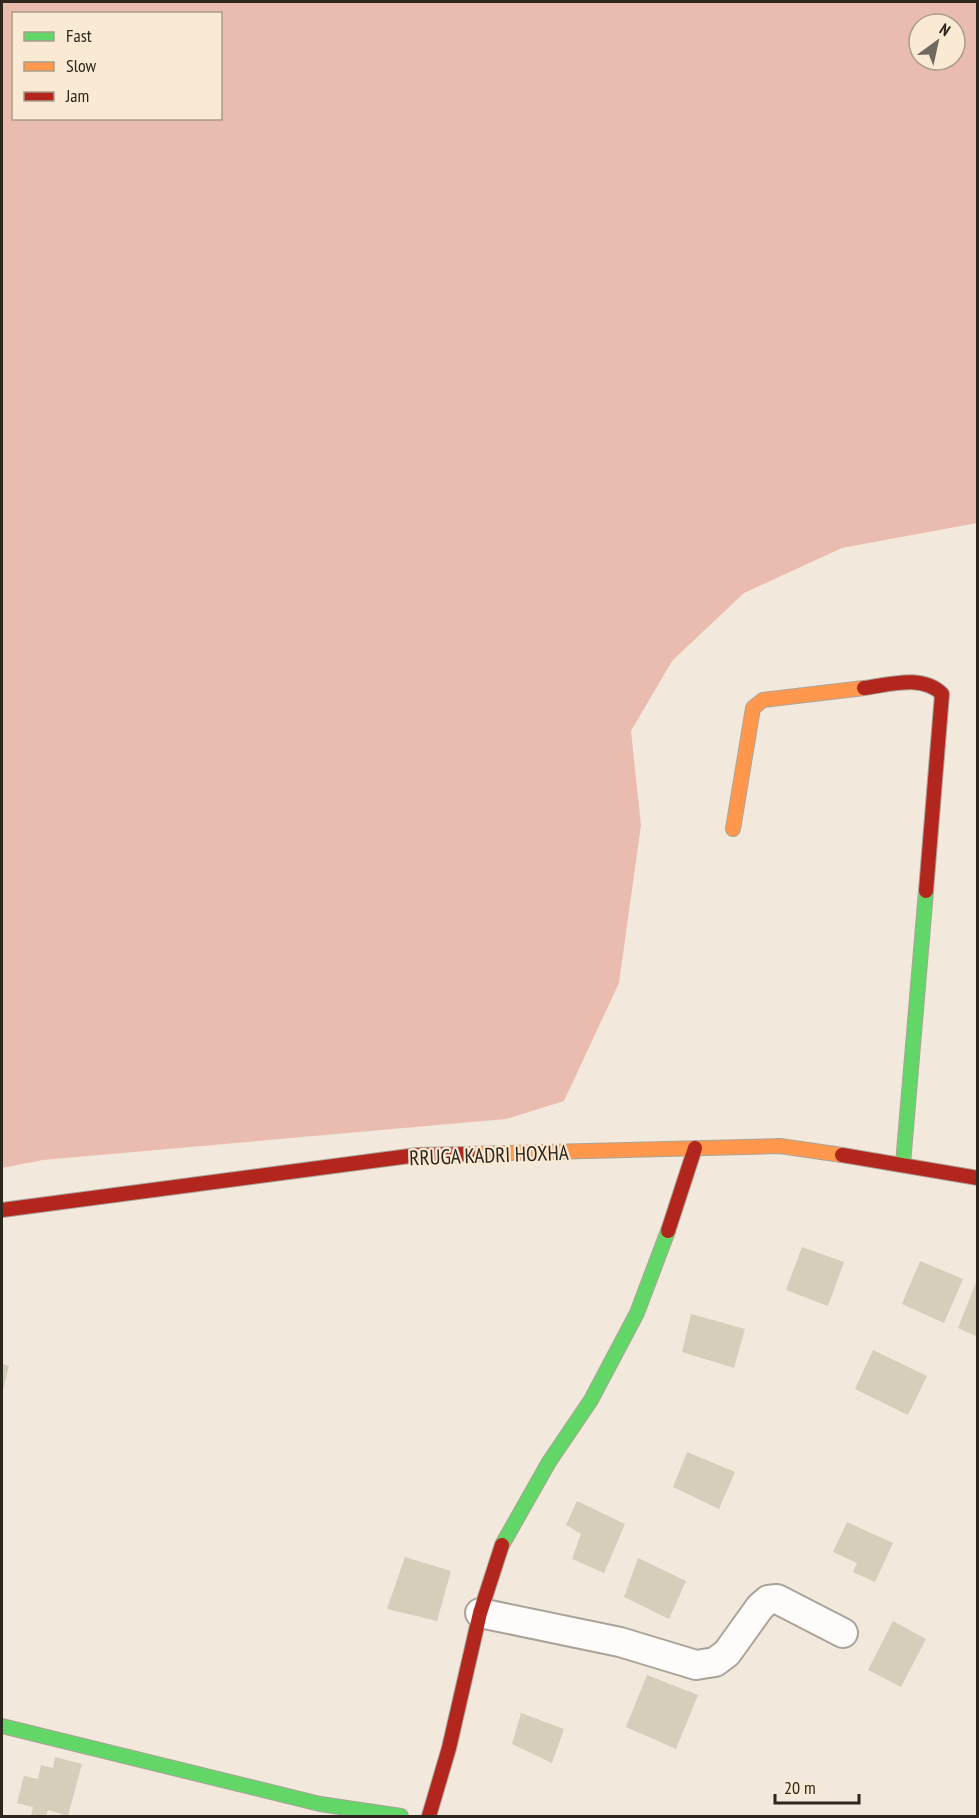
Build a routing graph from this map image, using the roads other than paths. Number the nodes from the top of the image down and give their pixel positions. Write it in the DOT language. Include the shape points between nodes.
graph roads {
  1 [pos="733,830"];
  2 [pos="695,1148"];
  3 [pos="903,1164"];
  4 [pos="978,1178"];
  5 [pos="2,1210"];
  6 [pos="480,1613"];
  7 [pos="843,1633"];
  8 [pos="2,1726"];
  9 [pos="401,1816"];
  10 [pos="429,1816"];
  1 -- 3 [label="street" via="751,716 753,708 763,700 915,682 934,686 942,694"];
  2 -- 3 [label="street, RRUGA KADRI HOXHA" via="780,1146"];
  2 -- 5 [label="street, RRUGA KADRI HOXHA" via="417,1155"];
  2 -- 6 [label="street" via="637,1313 591,1400 549,1462 503,1542"];
  3 -- 4 [label="street, RRUGA KADRI HOXHA"];
  6 -- 7 [label="street" via="620,1642 696,1665 715,1662 727,1653 768,1600 777,1599"];
  6 -- 10 [label="street"];
  8 -- 9 [label="street" via="320,1804"];
}
